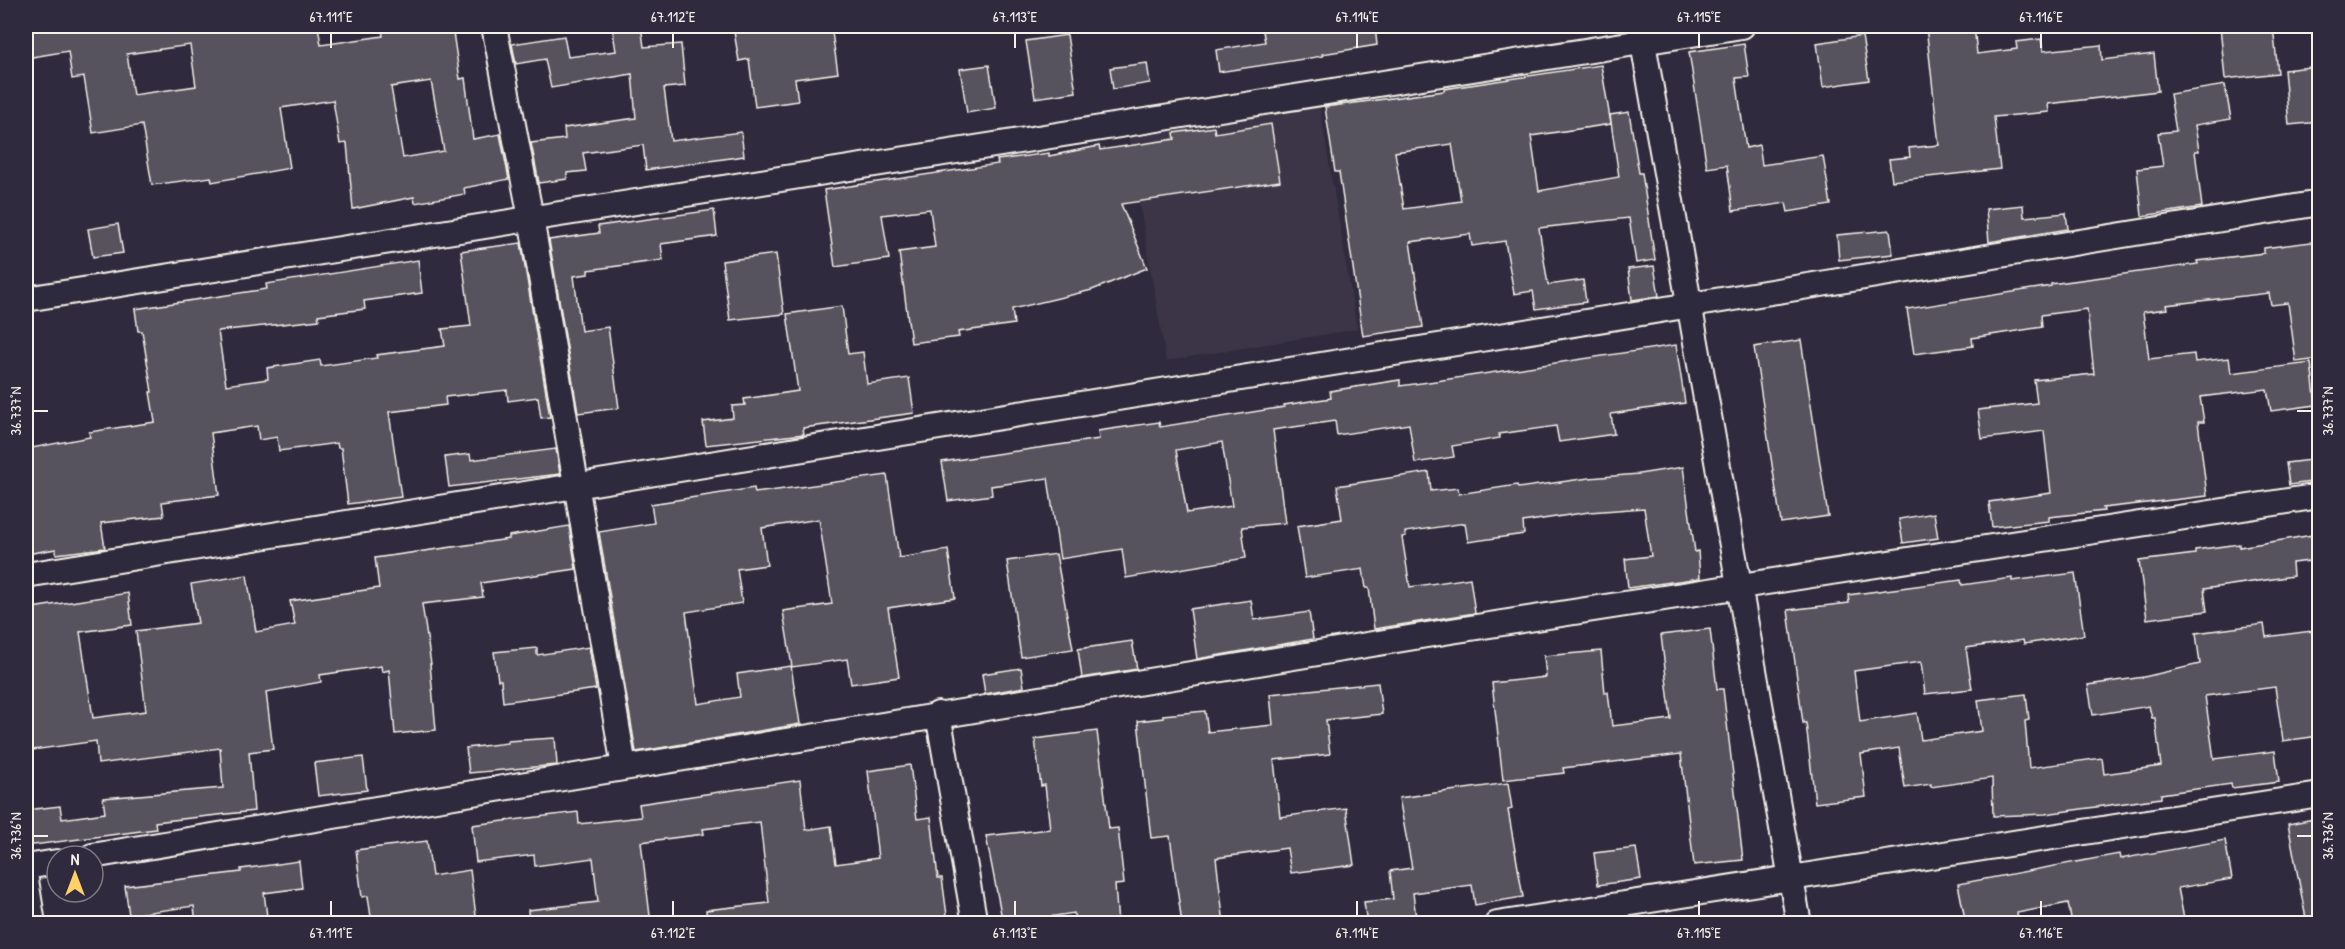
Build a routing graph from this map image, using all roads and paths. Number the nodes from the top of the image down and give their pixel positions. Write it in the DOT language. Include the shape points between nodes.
graph roads {
  1 [pos="494,26"];
  2 [pos="1742,26"];
  3 [pos="1642,34"];
  4 [pos="2319,203"];
  5 [pos="531,219"];
  6 [pos="26,299"];
  7 [pos="1690,305"];
  8 [pos="576,486"];
  9 [pos="2319,496"];
  10 [pos="26,575"];
  11 [pos="1740,585"];
  12 [pos="938,714"];
  13 [pos="624,767"];
  14 [pos="2319,795"];
  15 [pos="105,854"];
  16 [pos="45,864"];
  17 [pos="26,867"];
  18 [pos="1791,877"];
  19 [pos="26,880"];
  20 [pos="33,924"];
  21 [pos="975,924"];
  22 [pos="1497,924"];
  23 [pos="1800,924"];
  1 -- 5 [label="street"];
  2 -- 3 [label="street"];
  3 -- 5 [label="street"];
  3 -- 7 [label="street"];
  4 -- 7 [label="street"];
  5 -- 6 [label="street"];
  5 -- 8 [label="street"];
  7 -- 8 [label="street"];
  7 -- 11 [label="street"];
  8 -- 10 [label="street"];
  8 -- 13 [label="street"];
  9 -- 11 [label="street"];
  11 -- 12 [label="street"];
  11 -- 18 [label="street"];
  12 -- 13 [label="street"];
  12 -- 21 [label="street"];
  13 -- 15 [label="street"];
  14 -- 18 [label="street"];
  16 -- 17 [label="street"];
  18 -- 22 [label="street"];
  18 -- 23 [label="street"];
  19 -- 20 [label="street"];
}
